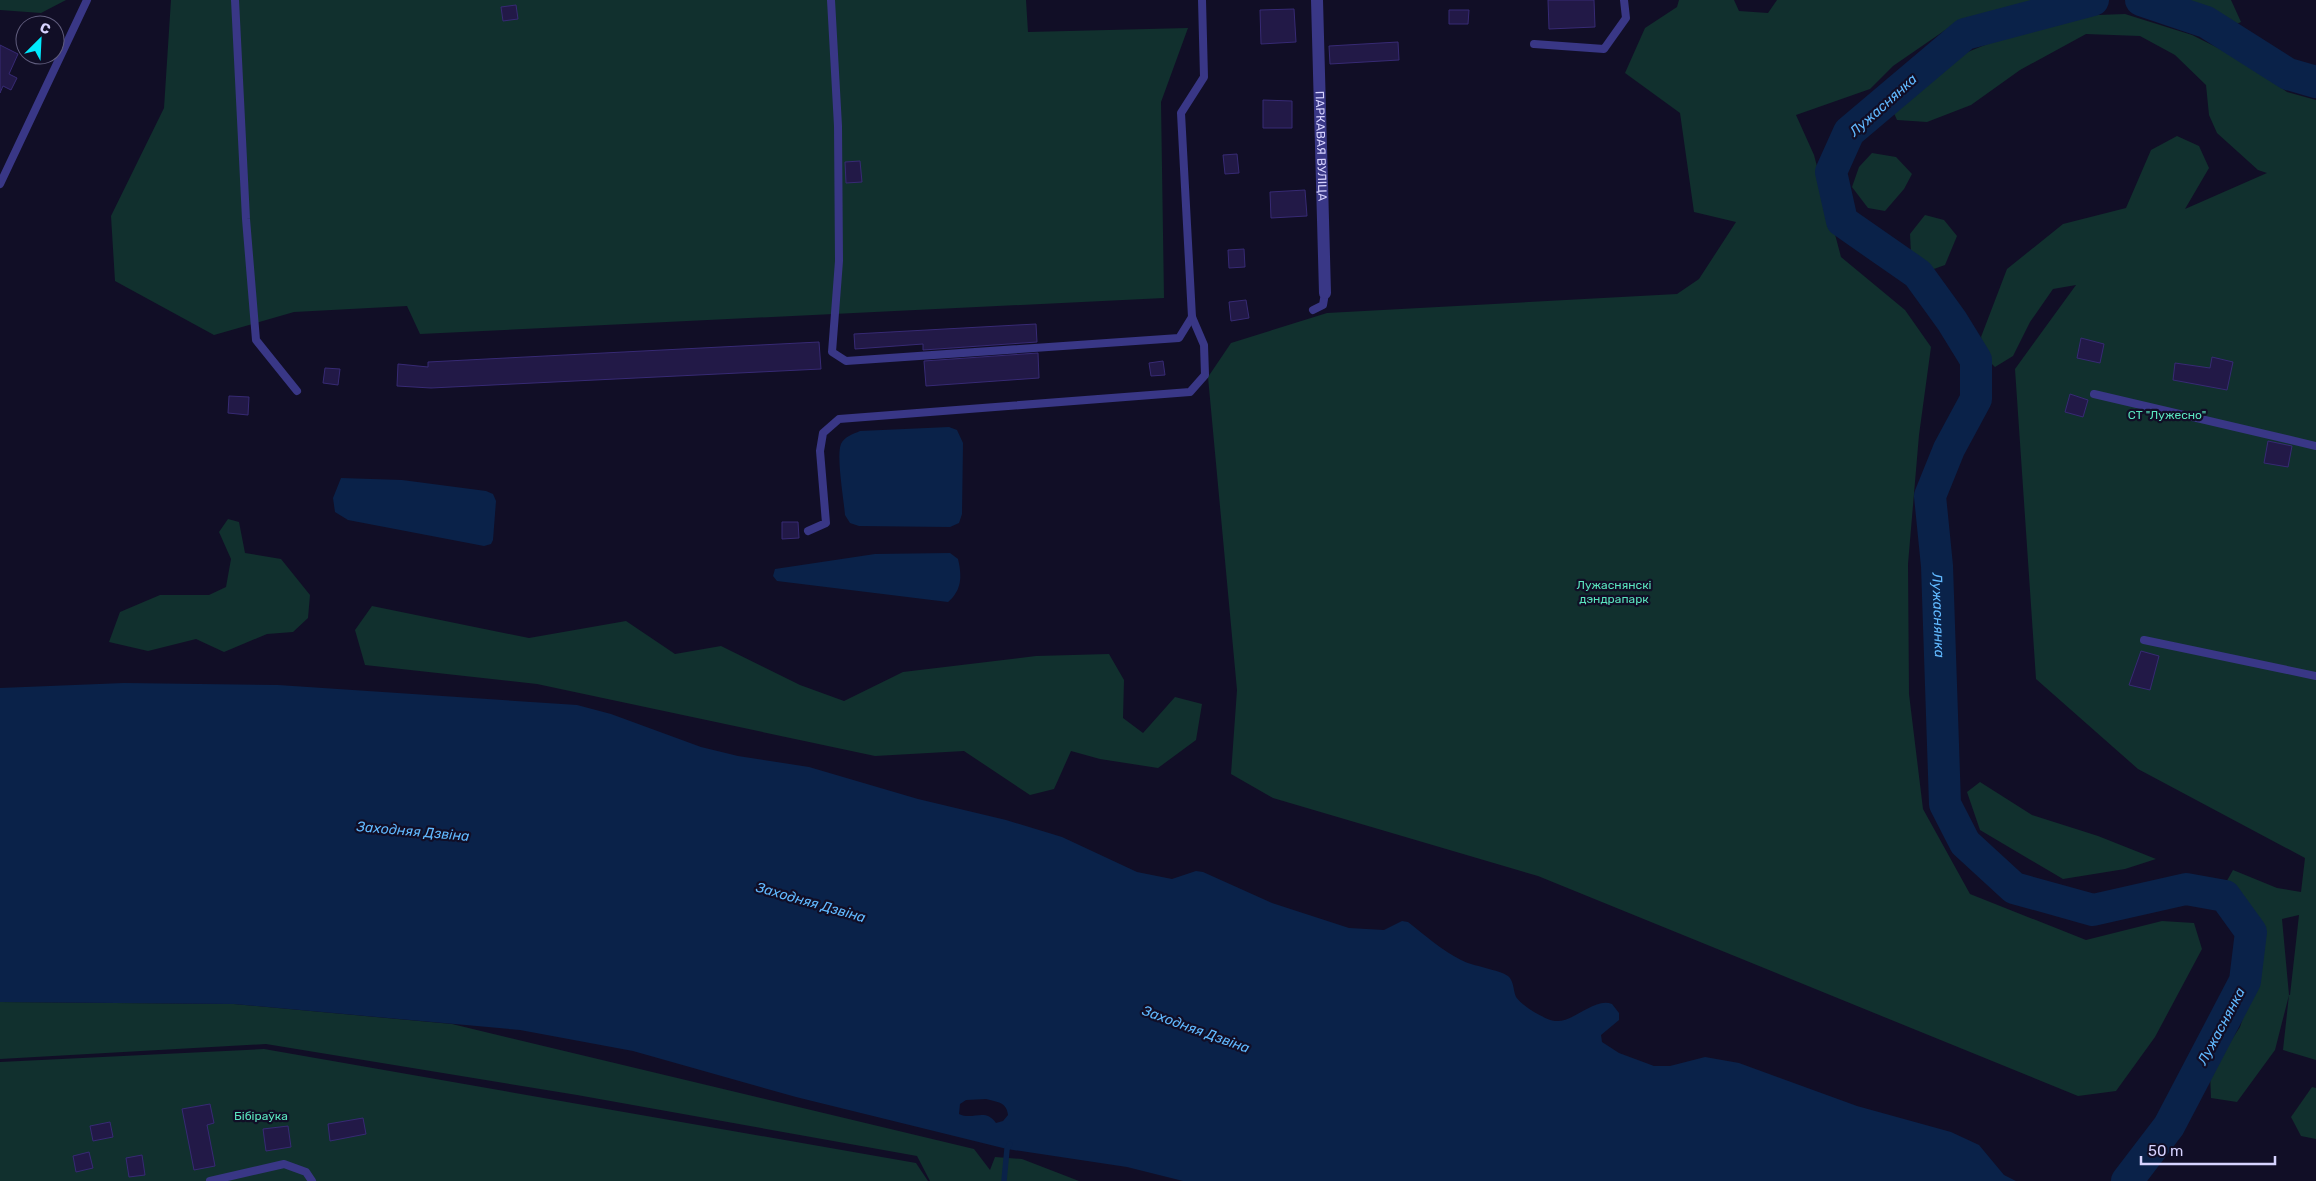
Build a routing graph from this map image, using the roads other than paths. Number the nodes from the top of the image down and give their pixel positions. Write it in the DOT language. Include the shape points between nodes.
graph roads {
  1 [pos="87,0"];
  2 [pos="235,0"];
  3 [pos="831,0"];
  4 [pos="1202,0"];
  5 [pos="1317,0"];
  6 [pos="1624,0"];
  7 [pos="1534,44"];
  8 [pos="0,184"];
  9 [pos="1325,293"];
  10 [pos="1313,310"];
  11 [pos="1192,317"];
  12 [pos="297,391"];
  13 [pos="2094,394"];
  14 [pos="2316,446"];
  15 [pos="808,531"];
  16 [pos="2144,640"];
  17 [pos="2316,676"];
  18 [pos="210,1181"];
  19 [pos="312,1181"];
  1 -- 8 [label="lane"];
  2 -- 12 [label="lane" via="246,219 256,340"];
  3 -- 11 [label="lane" via="838,145 839,262 832,352 846,361 1179,338"];
  4 -- 11 [label="lane" via="1204,77 1181,113"];
  5 -- 9 [label="street, ПАРКАВАЯ ВУЛІЦА"];
  6 -- 7 [label="lane" via="1626,18 1604,49"];
  9 -- 10 [label="lane" via="1323,304"];
  11 -- 15 [label="lane" via="1204,345 1205,375 1190,392 839,419 823,433 820,451 826,523"];
  13 -- 14 [label="lane"];
  16 -- 17 [label="lane"];
  18 -- 19 [label="lane" via="284,1164 306,1172"];
}
